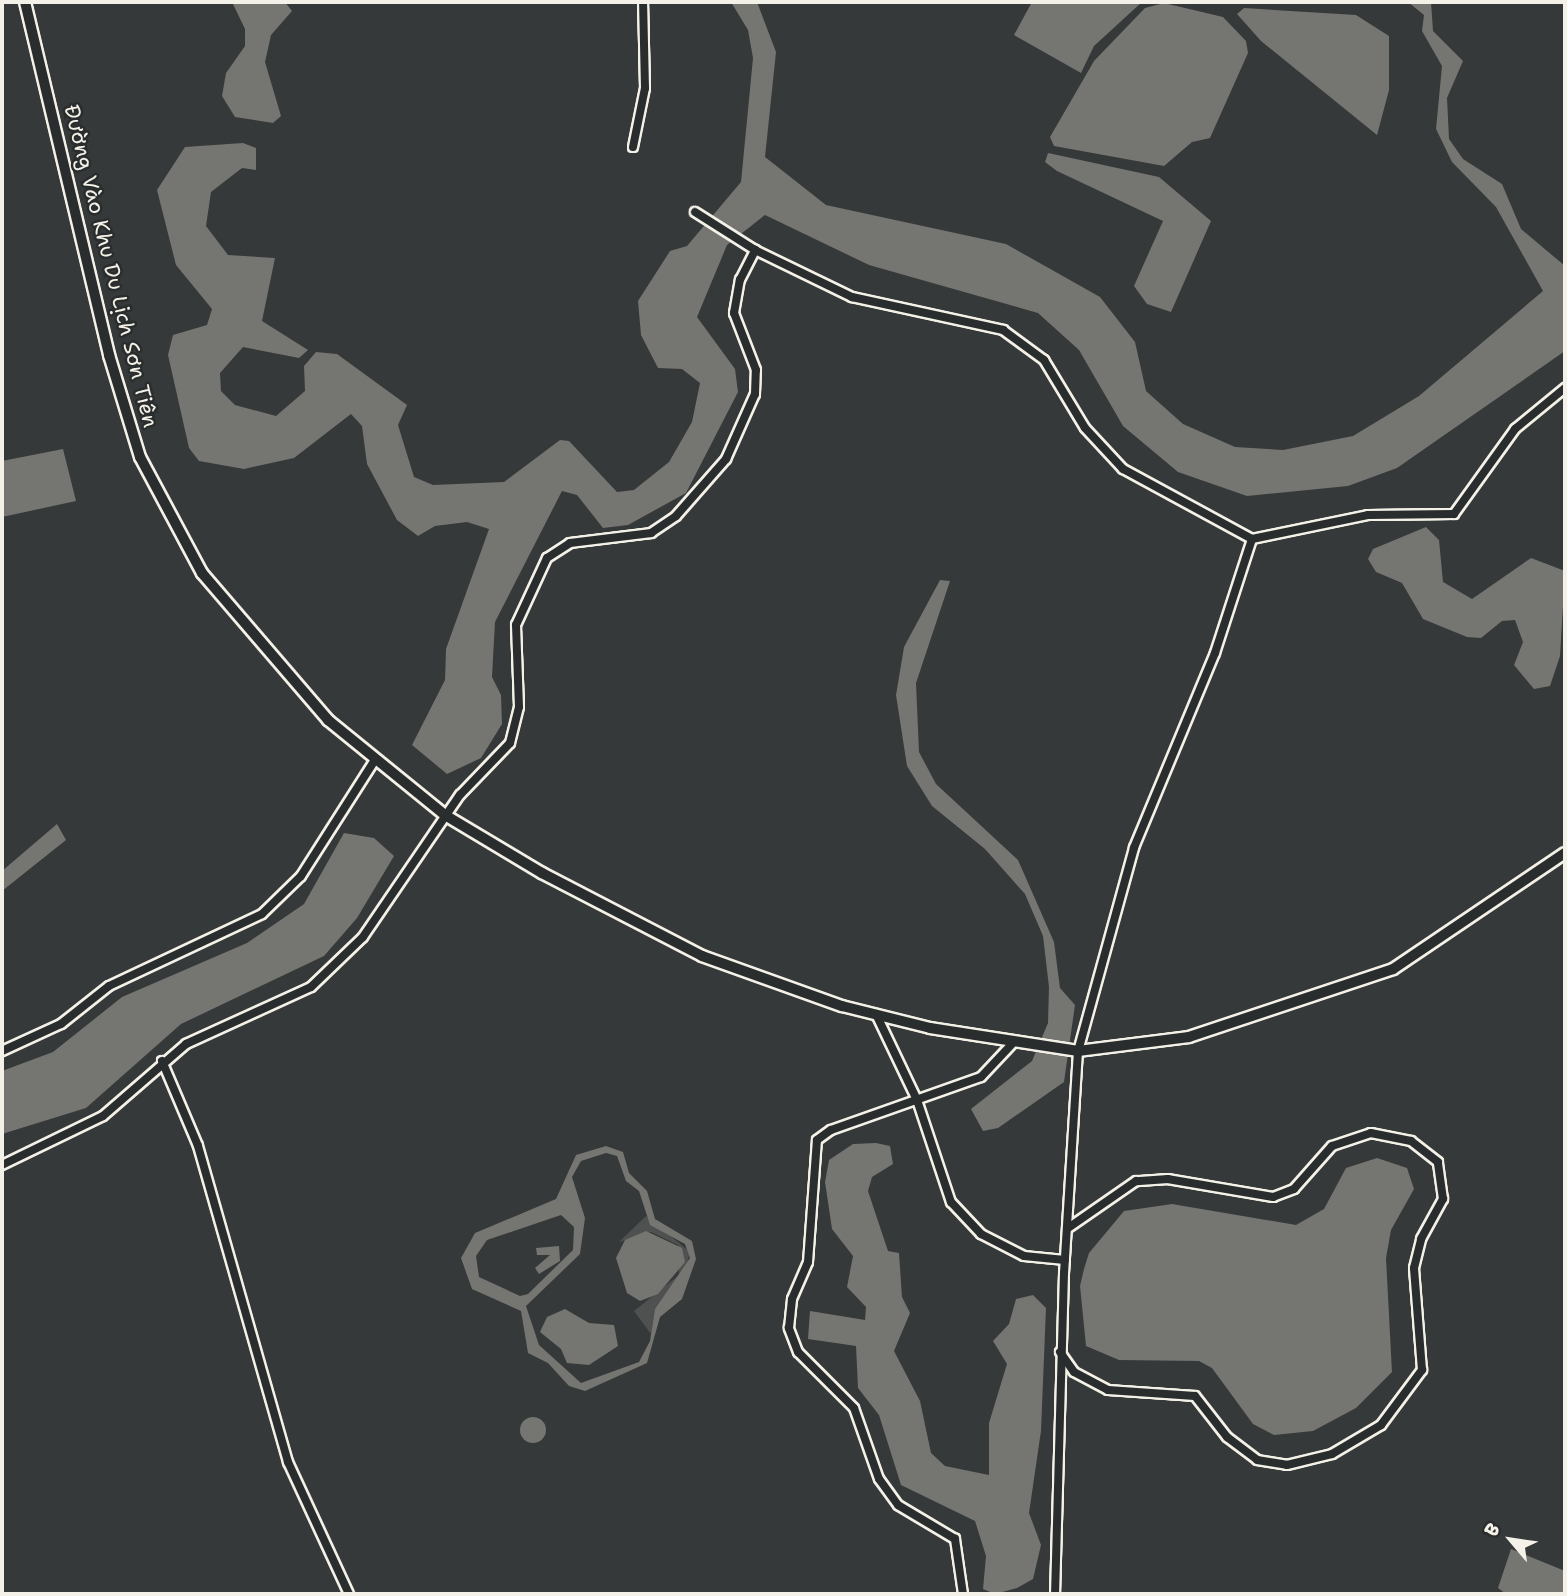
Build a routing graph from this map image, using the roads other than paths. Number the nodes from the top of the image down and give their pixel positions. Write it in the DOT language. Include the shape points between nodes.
graph roads {
  1 [pos="25,2"];
  2 [pos="643,2"];
  3 [pos="633,147"];
  4 [pos="695,212"];
  5 [pos="755,250"];
  6 [pos="1565,388"];
  7 [pos="1252,539"];
  8 [pos="375,761"];
  9 [pos="445,815"];
  10 [pos="1565,853"];
  11 [pos="876,1014"];
  12 [pos="1014,1042"];
  13 [pos="2,1051"];
  14 [pos="1078,1051"];
  15 [pos="162,1062"];
  16 [pos="917,1100"];
  17 [pos="2,1165"];
  18 [pos="1068,1228"];
  19 [pos="1065,1260"];
  20 [pos="1060,1352"];
  21 [pos="349,1594"];
  22 [pos="963,1594"];
  23 [pos="1055,1594"];
  1 -- 8 [label="street, Đường Vào Khu Du Lịch Sơn Tiên" via="109,355 140,457 202,573 328,720"];
  2 -- 3 [label="street" via="645,88"];
  4 -- 5 [label="street"];
  5 -- 7 [label="street" via="852,297 1003,330 1028,342 1085,428 1123,469"];
  5 -- 9 [label="street" via="734,313 756,370 755,394 726,459 676,516 651,533 570,543 547,558 516,625 519,707 510,743"];
  6 -- 7 [label="street" via="1515,429 1454,514 1368,515"];
  7 -- 14 [label="street" via="1215,653 1134,848"];
  8 -- 9 [label="street, Đường Vào Khu Du Lịch Sơn Tiên"];
  8 -- 13 [label="street" via="301,876 262,914 109,986 61,1024"];
  9 -- 11 [label="street, Đường Vào Khu Du Lịch Sơn Tiên" via="553,880 702,956"];
  9 -- 15 [label="street" via="341,962 311,987"];
  10 -- 14 [label="street, Đường Vào Khu Du Lịch Sơn Tiên" via="1393,969 1189,1037"];
  11 -- 12 [label="street, Đường Vào Khu Du Lịch Sơn Tiên"];
  11 -- 16 [label="street"];
  12 -- 14 [label="street, Đường Vào Khu Du Lịch Sơn Tiên"];
  12 -- 16 [label="street" via="981,1077"];
  14 -- 18 [label="street"];
  15 -- 17 [label="street" via="103,1116"];
  15 -- 21 [label="street" via="198,1146 288,1462"];
  16 -- 19 [label="street" via="958,1210 981,1234 1024,1256"];
  16 -- 22 [label="street" via="831,1129 817,1140 808,1262 792,1299 789,1328 798,1352 854,1408 878,1479 898,1505 955,1539"];
  18 -- 19 [label="street"];
  18 -- 20 [label="street" via="1136,1181 1168,1178 1273,1197 1294,1189 1332,1146 1371,1133 1411,1141 1438,1162 1443,1199 1421,1239 1414,1268 1422,1370 1381,1425 1332,1454 1287,1465 1257,1460 1227,1437 1195,1396 1108,1390 1074,1372"];
  19 -- 20 [label="street"];
  20 -- 23 [label="street"];
}
